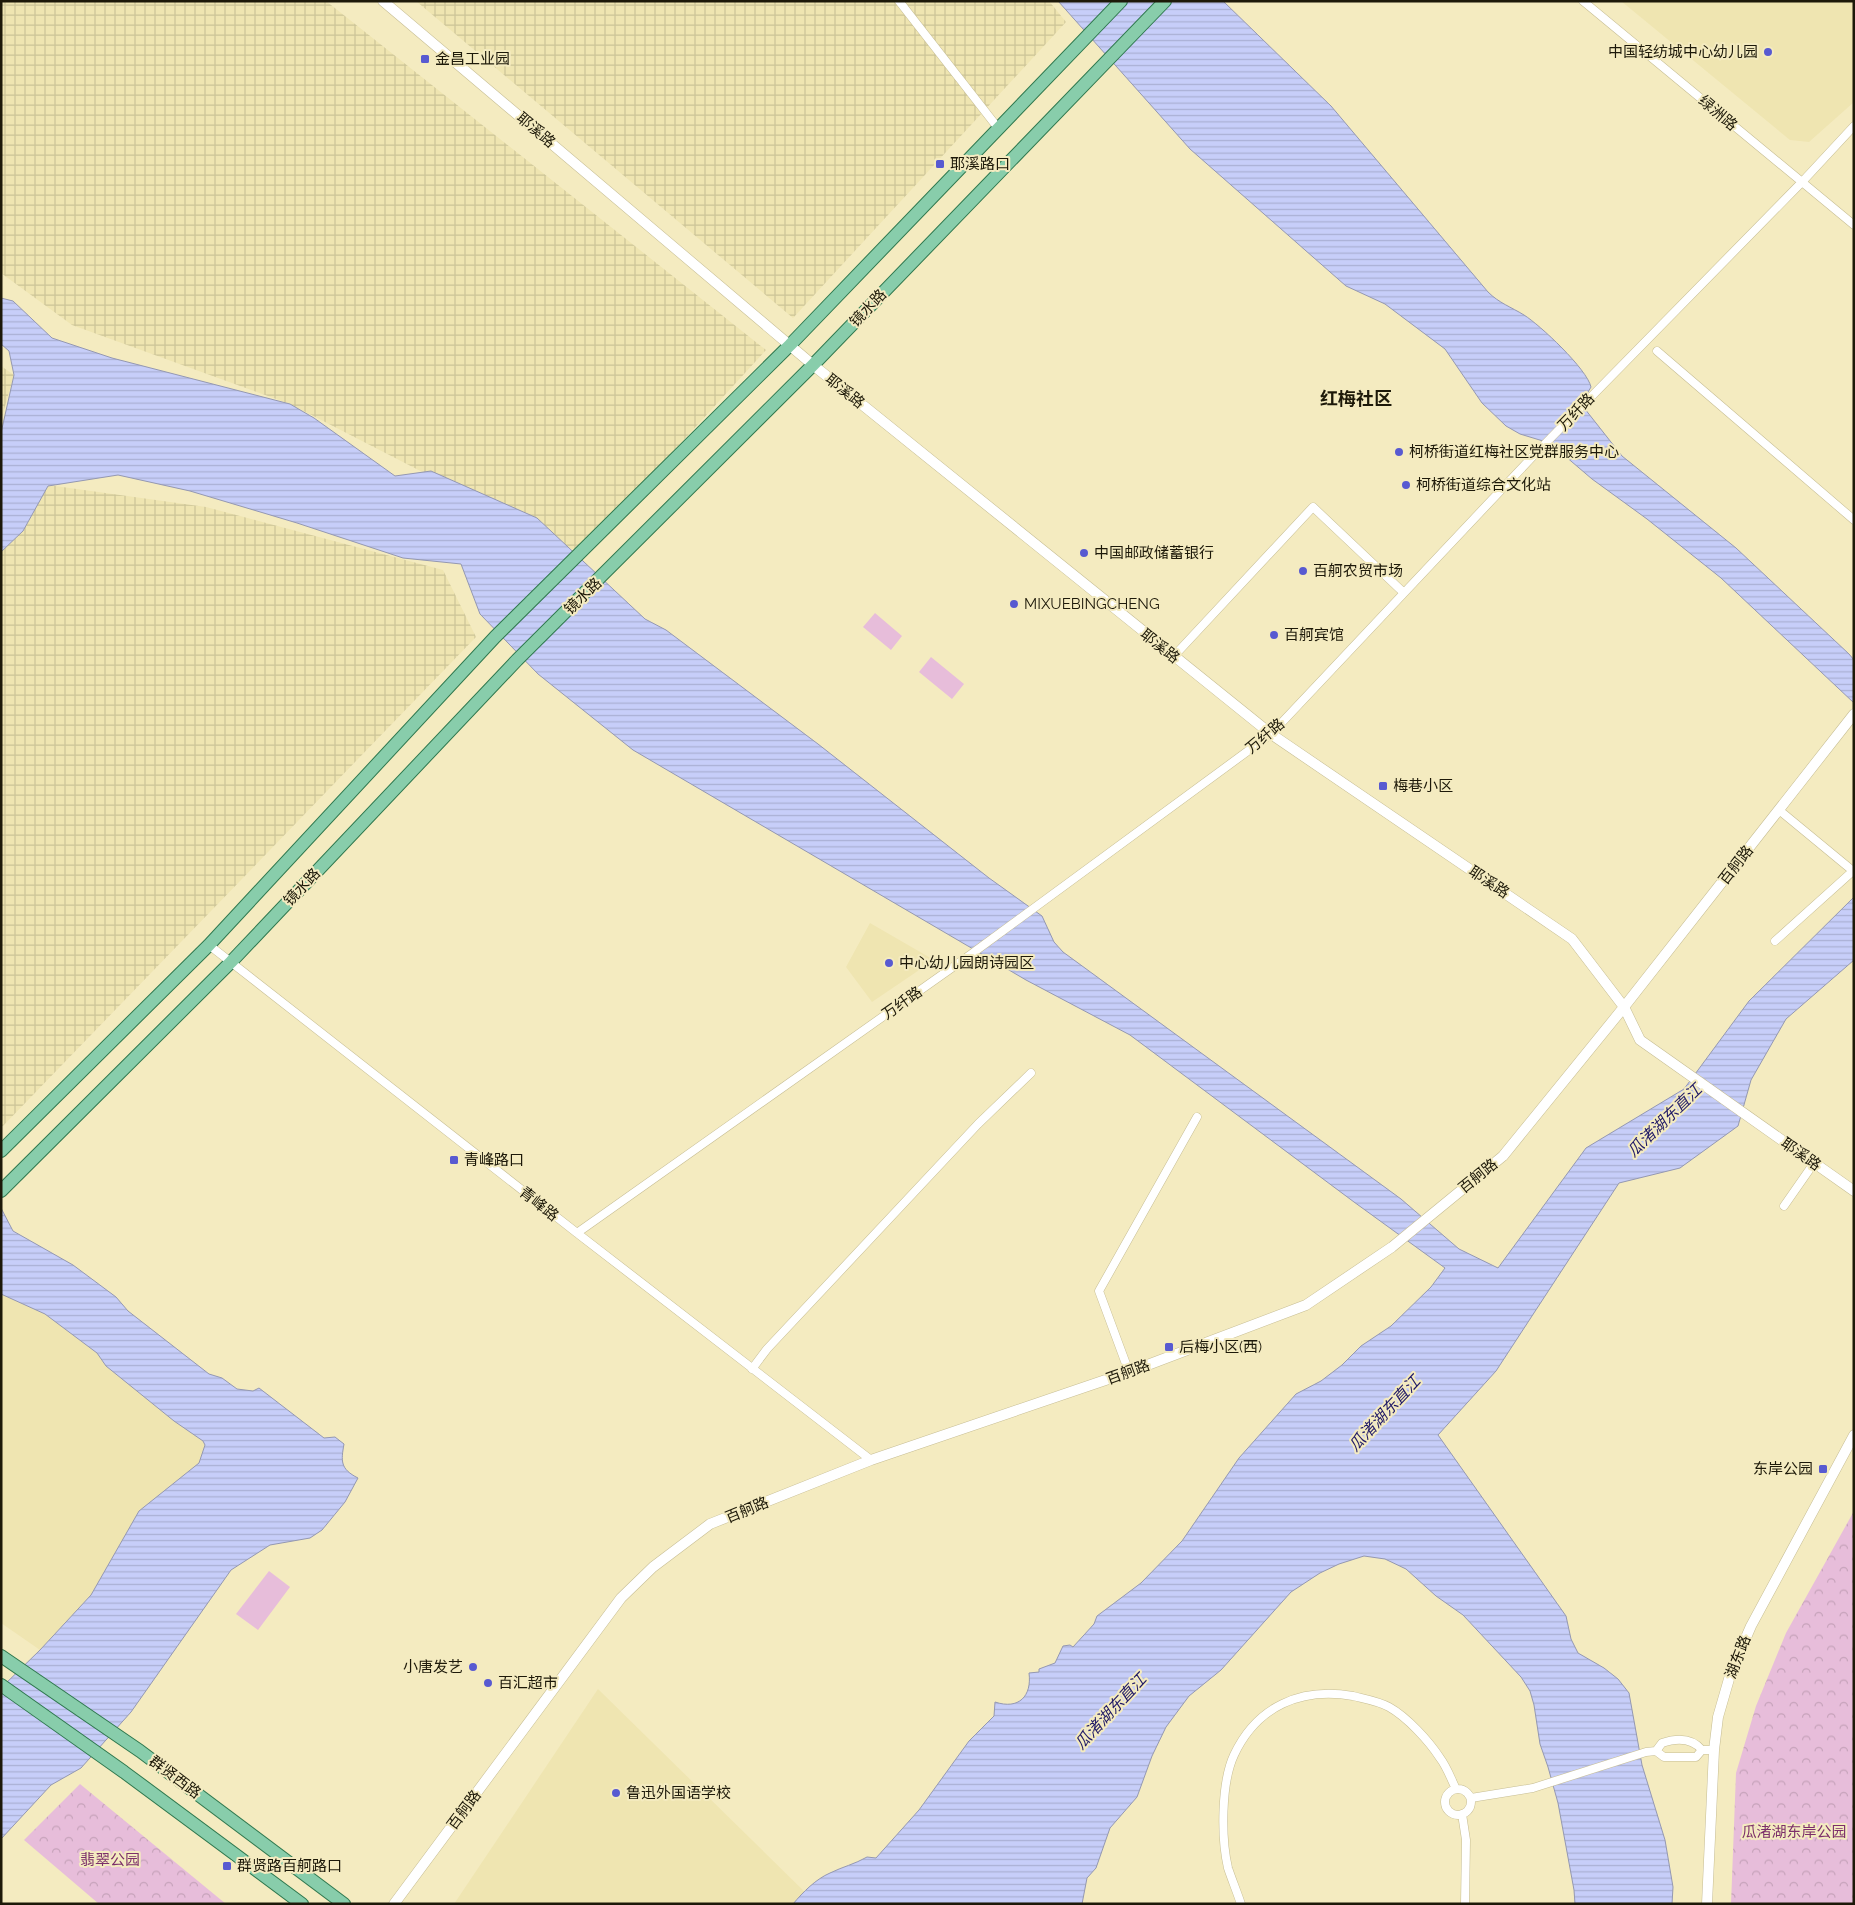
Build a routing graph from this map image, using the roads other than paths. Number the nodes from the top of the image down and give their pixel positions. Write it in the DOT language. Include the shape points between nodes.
graph roads {
  1 [pos="383,1"];
  2 [pos="899,1"];
  3 [pos="1121,1"];
  4 [pos="1165,1"];
  5 [pos="1583,1"];
  6 [pos="1854,126"];
  7 [pos="998,128"];
  8 [pos="1802,182"];
  9 [pos="1854,225"];
  10 [pos="790,345"];
  11 [pos="1657,351"];
  12 [pos="813,365"];
  13 [pos="1854,520"];
  14 [pos="1404,593"];
  15 [pos="1174,656"];
  16 [pos="1854,714"];
  17 [pos="1271,734"];
  18 [pos="1779,810"];
  19 [pos="1853,871"];
  20 [pos="1774,941"];
  21 [pos="209,945"];
  22 [pos="231,962"];
  23 [pos="1624,1007"];
  24 [pos="1031,1073"];
  25 [pos="1197,1117"];
  26 [pos="1,1151"];
  27 [pos="1814,1163"];
  28 [pos="1,1191"];
  29 [pos="1854,1191"];
  30 [pos="1784,1206"];
  31 [pos="577,1233"];
  32 [pos="752,1368"];
  33 [pos="1130,1372"];
  34 [pos="1854,1435"];
  35 [pos="871,1460"];
  36 [pos="1,1656"];
  37 [pos="1,1685"];
  38 [pos="1702,1750"];
  39 [pos="1714,1750"];
  40 [pos="1656,1751"];
  41 [pos="1456,1789"];
  42 [pos="1471,1798"];
  43 [pos="1462,1814"];
  44 [pos="302,1904"];
  45 [pos="344,1904"];
  46 [pos="394,1904"];
  47 [pos="1241,1904"];
  48 [pos="1465,1904"];
  49 [pos="1707,1904"];
  1 -- 10 [label="street, 耶溪路"];
  2 -- 7 [label="street"];
  3 -- 7 [label="main road, 镜水路"];
  4 -- 12 [label="main road, 镜水路"];
  5 -- 8 [label="street, 绿洲路"];
  6 -- 8 [label="street, 万纤路"];
  7 -- 10 [label="main road, 镜水路"];
  8 -- 9 [label="street, 绿洲路"];
  8 -- 14 [label="street, 万纤路" via="1596,391"];
  10 -- 12 [label="street, 耶溪路"];
  10 -- 21 [label="main road, 镜水路" via="495,637"];
  11 -- 13 [label="street"];
  12 -- 15 [label="street, 耶溪路"];
  12 -- 22 [label="main road, 镜水路" via="517,660"];
  14 -- 15 [label="street" via="1313,507"];
  14 -- 17 [label="street, 万纤路"];
  15 -- 17 [label="street, 耶溪路"];
  16 -- 18 [label="street, 百舸路"];
  17 -- 23 [label="street, 耶溪路" via="1572,939"];
  17 -- 31 [label="street, 万纤路" via="1043,902"];
  18 -- 19 [label="street"];
  18 -- 23 [label="street, 百舸路"];
  19 -- 20 [label="street"];
  21 -- 22 [label="street, 青峰路"];
  21 -- 26 [label="main road, 镜水路"];
  22 -- 28 [label="main road, 镜水路"];
  22 -- 31 [label="street, 青峰路"];
  23 -- 27 [label="street, 耶溪路" via="1640,1040"];
  23 -- 33 [label="street, 百舸路" via="1503,1156 1392,1246 1306,1305"];
  24 -- 32 [label="street" via="971,1130"];
  25 -- 33 [label="street" via="1099,1290"];
  27 -- 29 [label="street, 耶溪路"];
  27 -- 30 [label="street"];
  31 -- 32 [label="street, 青峰路"];
  32 -- 35 [label="street, 青峰路"];
  33 -- 35 [label="street, 百舸路"];
  34 -- 39 [label="street, 湖东路" via="1750,1626 1731,1672 1718,1717"];
  35 -- 46 [label="street, 百舸路" via="710,1524 653,1567 621,1598"];
  36 -- 45 [label="main road, 群贤西路" via="140,1751"];
  37 -- 44 [label="main road, 群贤西路"];
  38 -- 39 [label="street"];
  38 -- 40 [label="street" via="1696,1757 1664,1757"];
  38 -- 40 [label="street" via="1696,1742 1685,1740 1662,1743"];
  39 -- 49 [label="street, 湖东路"];
  40 -- 42 [label="street" via="1533,1788"];
  41 -- 42 [label="street" via="1464,1790"];
  41 -- 43 [label="street" via="1448,1793 1446,1805 1450,1812"];
  41 -- 47 [label="street" via="1441,1758 1416,1729 1390,1708 1368,1699 1319,1693 1293,1699 1271,1709 1249,1729 1233,1756 1224,1794 1228,1867"];
  42 -- 43 [label="street" via="1469,1809"];
  43 -- 48 [label="street" via="1466,1840"];
}
